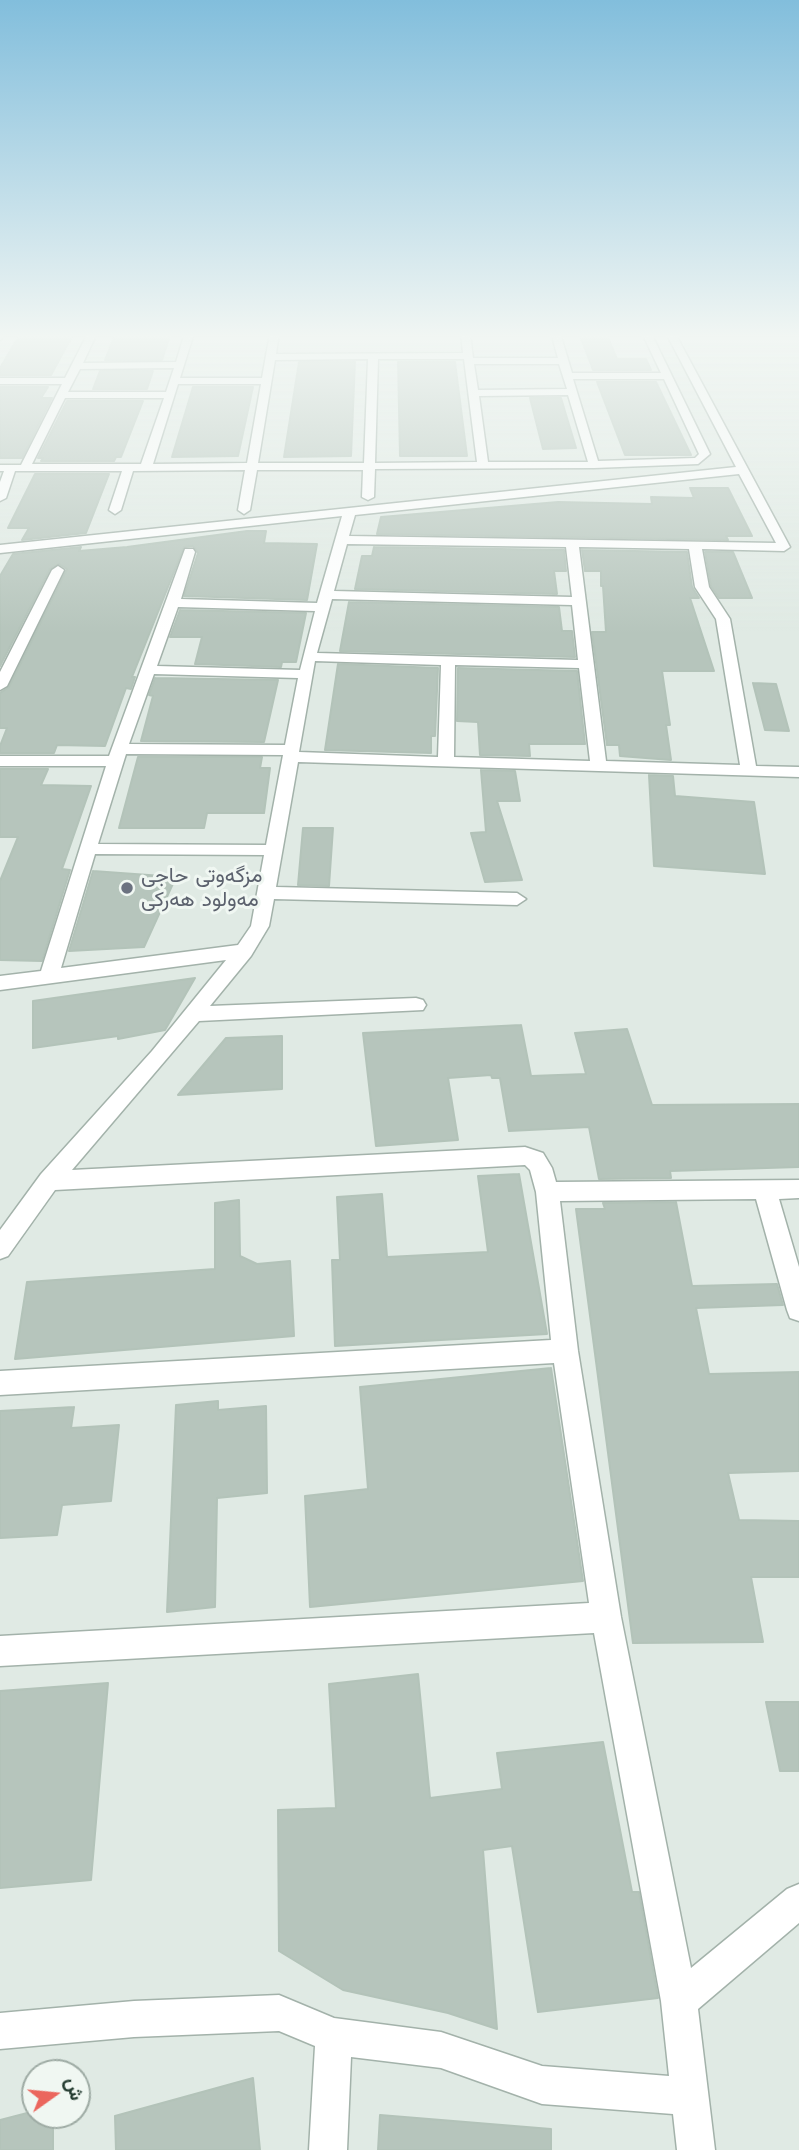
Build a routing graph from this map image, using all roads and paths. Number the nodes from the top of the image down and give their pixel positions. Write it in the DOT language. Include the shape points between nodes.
graph roads {
  1 [pos="43,433"];
  2 [pos="157,433"];
  3 [pos="257,433"];
  4 [pos="370,433"];
  5 [pos="479,433"];
  6 [pos="585,433"];
  7 [pos="693,433"];
  8 [pos="724,433"];
  9 [pos="483,465"];
  10 [pos="594,465"];
  11 [pos="251,466"];
  12 [pos="369,466"];
  13 [pos="129,467"];
  14 [pos="146,467"];
  15 [pos="6,468"];
  16 [pos="25,468"];
  17 [pos="744,470"];
  18 [pos="368,497"];
  19 [pos="0,498"];
  20 [pos="115,510"];
  21 [pos="244,510"];
  22 [pos="351,510"];
  23 [pos="341,540"];
  24 [pos="572,545"];
  25 [pos="695,546"];
  26 [pos="0,549"];
  27 [pos="188,552"];
  28 [pos="58,570"];
  29 [pos="324,601"];
  30 [pos="578,601"];
  31 [pos="173,603"];
  32 [pos="448,660"];
  33 [pos="586,664"];
  34 [pos="307,666"];
  35 [pos="148,670"];
  36 [pos="0,686"];
  37 [pos="291,753"];
  38 [pos="117,755"];
  39 [pos="0,761"];
  40 [pos="446,761"];
  41 [pos="598,765"];
  42 [pos="749,770"];
  43 [pos="799,772"];
  44 [pos="89,849"];
  45 [pos="274,850"];
  46 [pos="266,893"];
  47 [pos="517,899"];
  48 [pos="244,951"];
  49 [pos="49,977"];
  50 [pos="0,984"];
  51 [pos="416,1004"];
  52 [pos="194,1014"];
  53 [pos="49,1181"];
  54 [pos="765,1189"];
  55 [pos="799,1189"];
  56 [pos="547,1192"];
  57 [pos="0,1249"];
  58 [pos="799,1310"];
  59 [pos="565,1351"];
  60 [pos="0,1383"];
  61 [pos="606,1617"];
  62 [pos="0,1651"];
  63 [pos="799,1901"];
  64 [pos="679,2001"];
  65 [pos="0,2031"];
  66 [pos="334,2036"];
  67 [pos="688,2096"];
  68 [pos="328,2150"];
  69 [pos="696,2150"];
  1 -- 16 [label="street"];
  2 -- 14 [label="street"];
  3 -- 11 [label="street"];
  4 -- 12 [label="street"];
  5 -- 9 [label="street"];
  6 -- 10 [label="street"];
  7 -- 10 [label="street" via="704,457 698,461"];
  8 -- 17 [label="street"];
  9 -- 10 [label="street"];
  9 -- 12 [label="street"];
  11 -- 12 [label="street"];
  11 -- 14 [label="street"];
  11 -- 21 [label="street"];
  12 -- 18 [label="street"];
  13 -- 14 [label="street"];
  13 -- 16 [label="street"];
  13 -- 20 [label="street"];
  15 -- 16 [label="street"];
  15 -- 19 [label="street"];
  17 -- 22 [label="street"];
  17 -- 25 [label="street" via="784,547"];
  22 -- 23 [label="street"];
  22 -- 26 [label="street"];
  23 -- 24 [label="street"];
  23 -- 29 [label="street"];
  24 -- 25 [label="street"];
  24 -- 30 [label="street"];
  25 -- 42 [label="street" via="702,587 723,619"];
  27 -- 31 [label="street"];
  28 -- 36 [label="street"];
  29 -- 30 [label="street"];
  29 -- 31 [label="street"];
  29 -- 34 [label="street"];
  30 -- 33 [label="street"];
  31 -- 35 [label="street"];
  32 -- 33 [label="street"];
  32 -- 34 [label="street"];
  32 -- 40 [label="street"];
  33 -- 41 [label="street"];
  34 -- 35 [label="street"];
  34 -- 37 [label="street"];
  35 -- 38 [label="street"];
  37 -- 38 [label="street"];
  37 -- 40 [label="street"];
  37 -- 45 [label="street"];
  38 -- 39 [label="street"];
  38 -- 44 [label="street"];
  40 -- 41 [label="street"];
  41 -- 42 [label="street"];
  42 -- 43 [label="street"];
  44 -- 45 [label="street"];
  44 -- 49 [label="street"];
  45 -- 46 [label="street"];
  46 -- 47 [label="street"];
  46 -- 48 [label="street" via="260,926"];
  48 -- 49 [label="street"];
  48 -- 52 [label="street"];
  49 -- 50 [label="street"];
  51 -- 52 [label="street"];
  52 -- 53 [label="street"];
  53 -- 56 [label="street" via="525,1156 535,1159 541,1168"];
  53 -- 57 [label="street"];
  54 -- 55 [label="street"];
  54 -- 56 [label="street"];
  54 -- 58 [label="street"];
  56 -- 59 [label="street"];
  59 -- 60 [label="street"];
  59 -- 61 [label="street"];
  61 -- 62 [label="street"];
  61 -- 64 [label="street"];
  63 -- 64 [label="street"];
  64 -- 67 [label="street"];
  65 -- 66 [label="street" via="279,2013"];
  66 -- 67 [label="street" via="442,2050 542,2085"];
  66 -- 68 [label="street"];
  67 -- 69 [label="street"];
}
